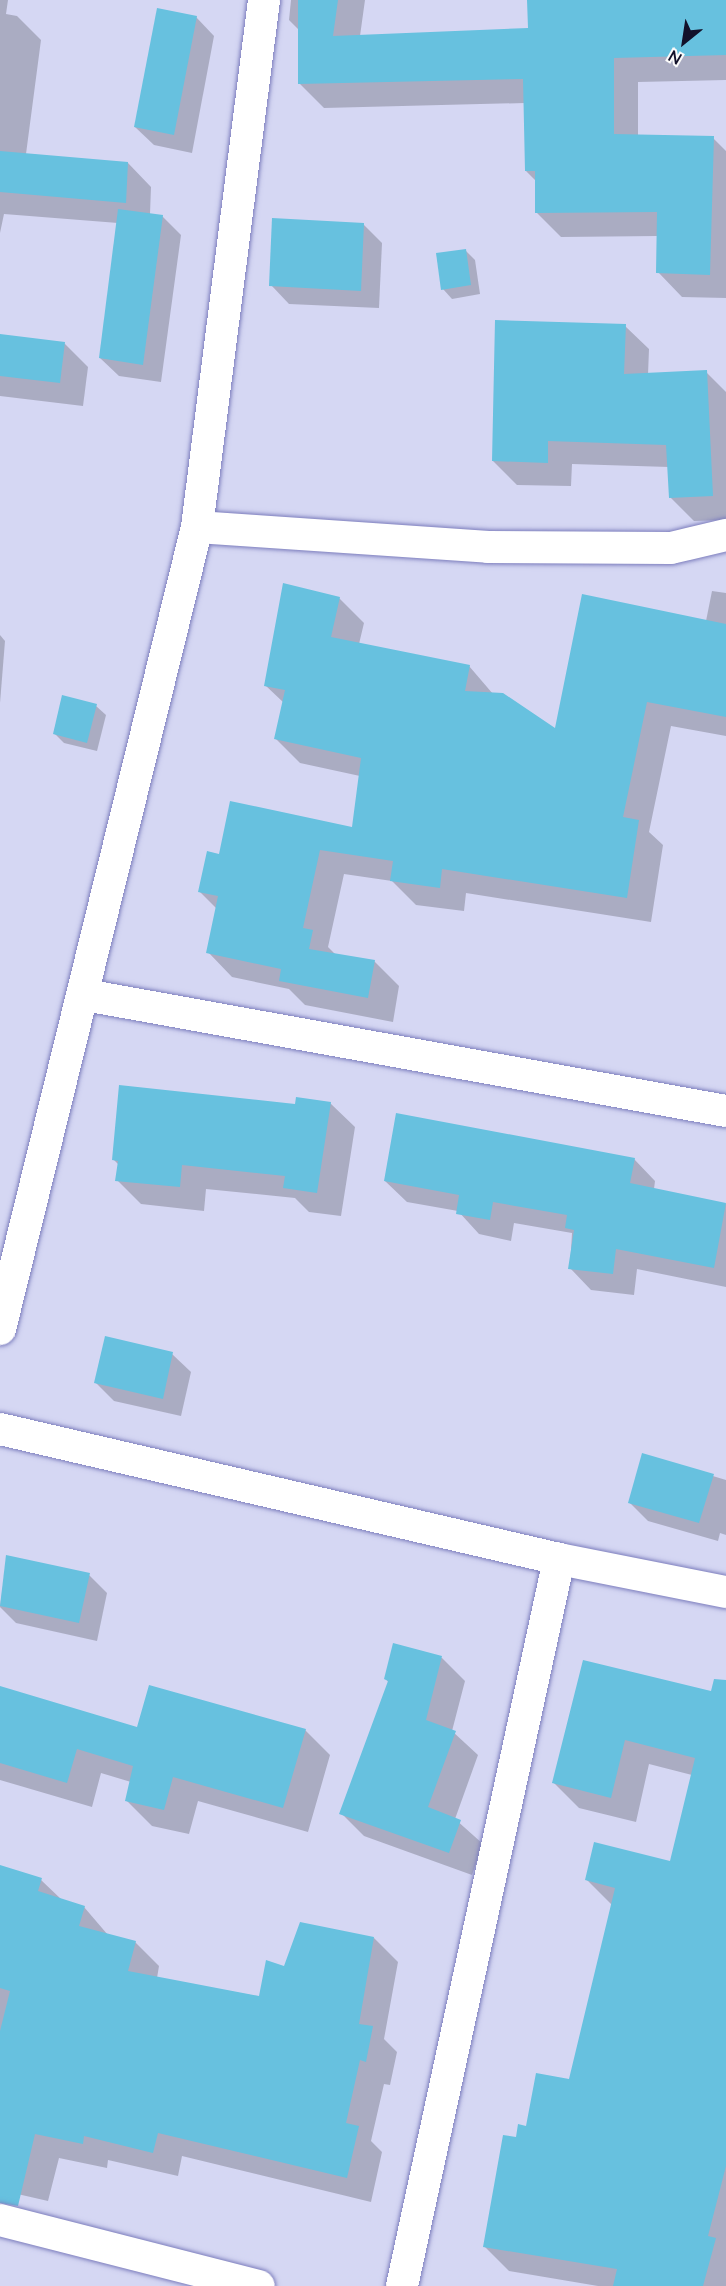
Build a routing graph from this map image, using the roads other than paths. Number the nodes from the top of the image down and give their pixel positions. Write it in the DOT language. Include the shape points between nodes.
graph roads {
  1 [pos="264,0"];
  2 [pos="197,527"];
  3 [pos="726,535"];
  4 [pos="85,995"];
  5 [pos="726,1111"];
  6 [pos="0,1329"];
  7 [pos="0,1429"];
  8 [pos="560,1559"];
  9 [pos="726,1592"];
  10 [pos="0,2220"];
  11 [pos="259,2286"];
  12 [pos="402,2286"];
  1 -- 2 [label="street"];
  2 -- 3 [label="street" via="488,548 671,548"];
  2 -- 4 [label="street"];
  4 -- 5 [label="street"];
  4 -- 6 [label="street"];
  7 -- 8 [label="street"];
  8 -- 9 [label="street"];
  8 -- 12 [label="street"];
  10 -- 11 [label="street"];
}
